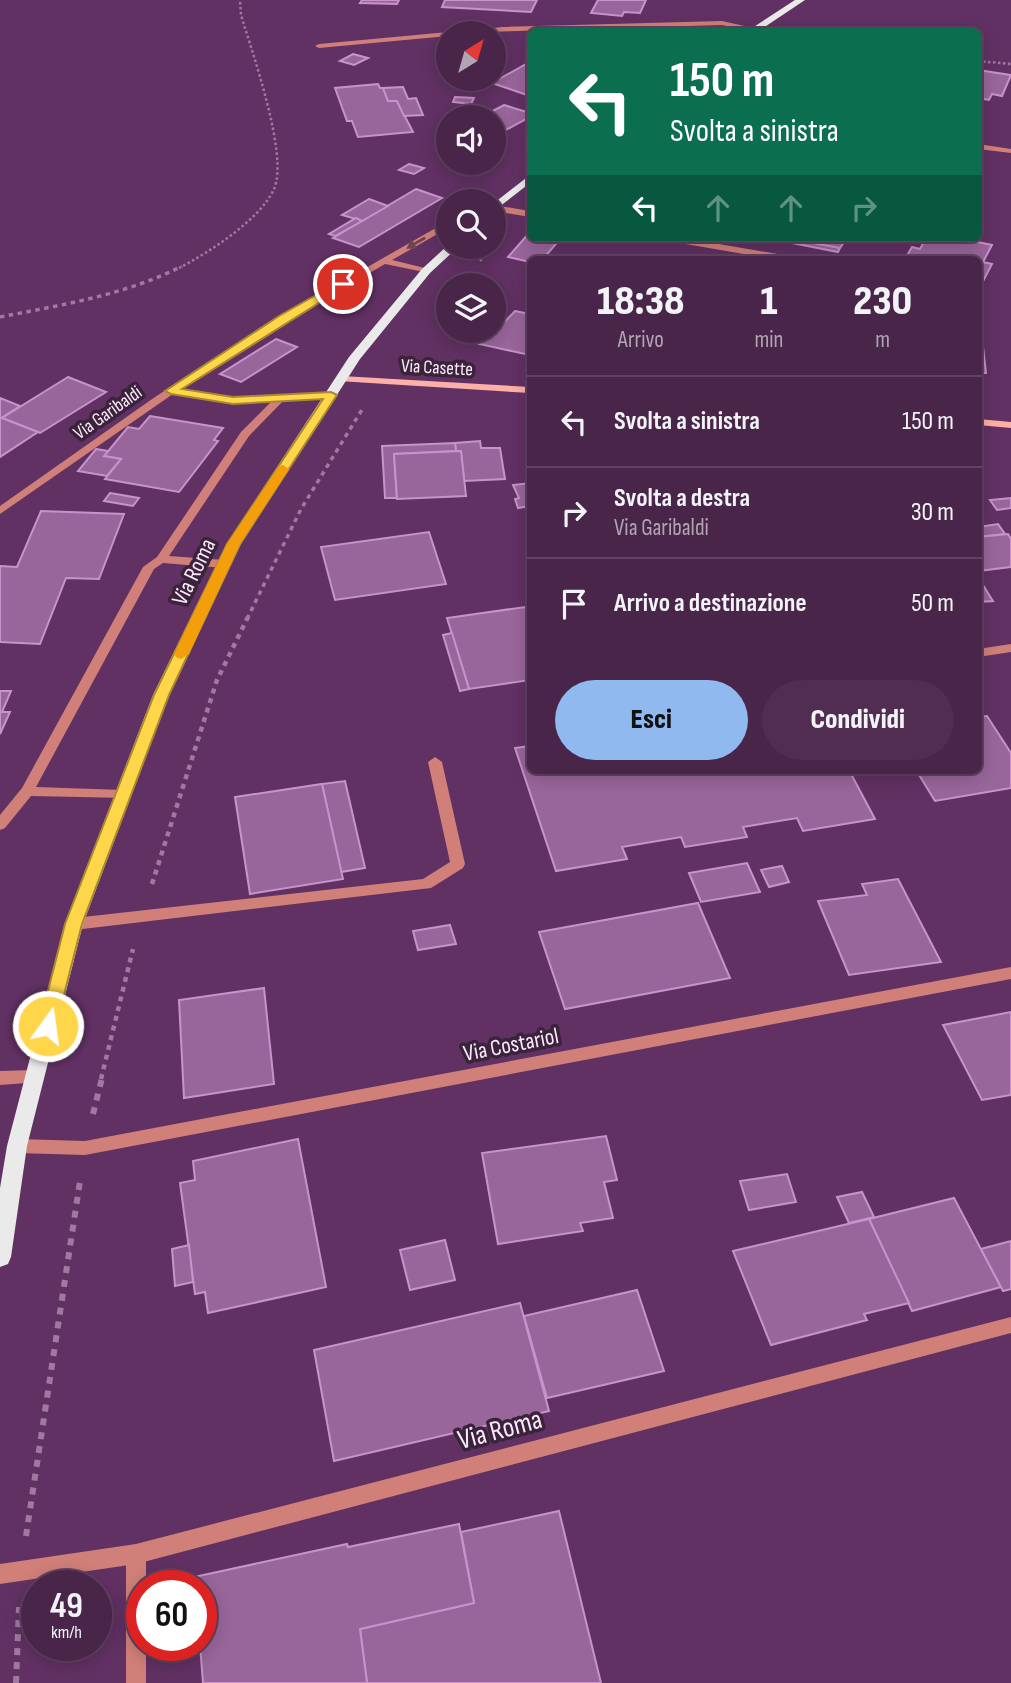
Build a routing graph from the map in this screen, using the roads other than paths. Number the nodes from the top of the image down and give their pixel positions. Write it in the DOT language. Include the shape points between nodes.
graph roads {
  1 [pos="801,0"];
  2 [pos="527,28"];
  3 [pos="539,28"];
  4 [pos="743,28"];
  5 [pos="755,28"];
  6 [pos="506,29"];
  7 [pos="436,35"];
  8 [pos="319,46"];
  9 [pos="982,147"];
  10 [pos="1011,151"];
  11 [pos="527,180"];
  12 [pos="506,198"];
  13 [pos="506,210"];
  14 [pos="527,214"];
  15 [pos="436,231"];
  16 [pos="691,242"];
  17 [pos="772,256"];
  18 [pos="439,259"];
  19 [pos="383,261"];
  20 [pos="426,271"];
  21 [pos="342,379"];
  22 [pos="527,390"];
  23 [pos="171,391"];
  24 [pos="331,395"];
  25 [pos="282,397"];
  26 [pos="982,422"];
  27 [pos="1011,425"];
  28 [pos="0,511"];
  29 [pos="161,559"];
  30 [pos="225,564"];
  31 [pos="1011,648"];
  32 [pos="982,652"];
  33 [pos="435,762"];
  34 [pos="27,791"];
  35 [pos="124,795"];
  36 [pos="0,825"];
  37 [pos="74,924"];
  38 [pos="1011,973"];
  39 [pos="34,1077"];
  40 [pos="0,1078"];
  41 [pos="17,1146"];
  42 [pos="0,1258"];
  43 [pos="1011,1325"];
  44 [pos="136,1554"];
  45 [pos="0,1574"];
  46 [pos="136,1683"];
  1 -- 5 [label="main road"];
  2 -- 6 [label="street"];
  3 -- 4 [label="street" via="722,23"];
  7 -- 8 [label="street"];
  9 -- 10 [label="street"];
  11 -- 12 [label="main road"];
  13 -- 14 [label="street"];
  15 -- 19 [label="street, Via Garibaldi, one-way"];
  16 -- 17 [label="street"];
  18 -- 20 [label="main road, Via Roma"];
  19 -- 20 [label="street"];
  19 -- 23 [label="street, Via Garibaldi" via="283,318"];
  20 -- 21 [label="main road, Via Roma"];
  21 -- 22 [label="street, Via Casette"];
  21 -- 24 [label="main road, Via Roma"];
  23 -- 25 [label="street" via="233,400"];
  23 -- 28 [label="street, Via Garibaldi"];
  24 -- 25 [label="street"];
  24 -- 30 [label="main road, Via Roma"];
  25 -- 29 [label="street" via="245,434"];
  26 -- 27 [label="street"];
  29 -- 30 [label="street"];
  29 -- 34 [label="street" via="149,567"];
  30 -- 35 [label="main road, Via Roma" via="162,695"];
  31 -- 32 [label="street"];
  33 -- 37 [label="street" via="458,864 426,884"];
  34 -- 35 [label="street"];
  34 -- 36 [label="street"];
  35 -- 37 [label="main road, Via Roma"];
  37 -- 39 [label="main road, Via Roma"];
  38 -- 41 [label="street, Via Costariol" via="85,1148"];
  39 -- 40 [label="street"];
  39 -- 41 [label="main road, Via Roma"];
  41 -- 42 [label="main road, Via Roma"];
  43 -- 44 [label="street, Via Roma"];
  44 -- 45 [label="street, Via Roma"];
  44 -- 46 [label="street"];
}
